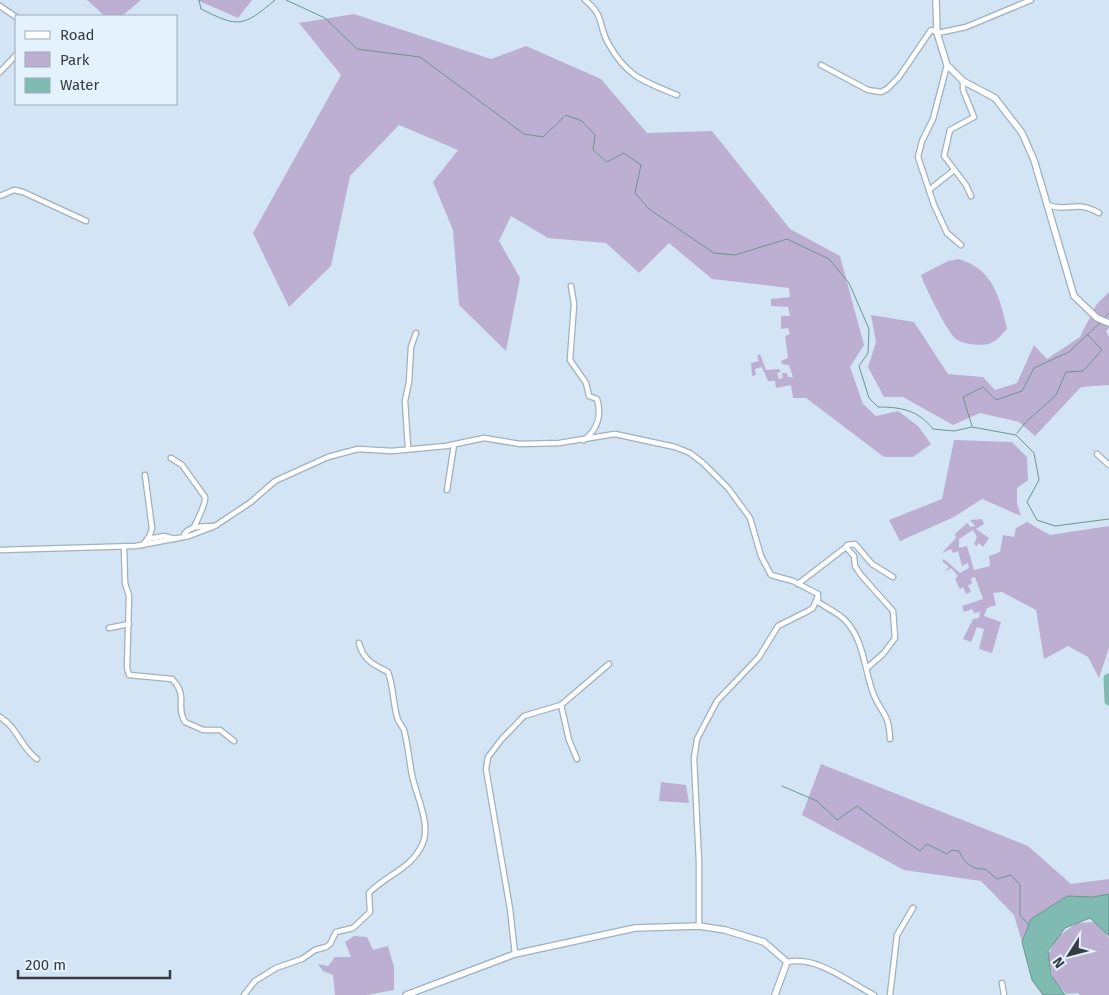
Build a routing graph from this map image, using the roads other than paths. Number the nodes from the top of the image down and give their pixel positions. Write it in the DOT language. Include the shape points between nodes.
graph roads {
  1 [pos="585,0"];
  2 [pos="936,0"];
  3 [pos="1031,0"];
  4 [pos="0,6"];
  5 [pos="15,16"];
  6 [pos="937,33"];
  7 [pos="15,56"];
  8 [pos="820,65"];
  9 [pos="947,65"];
  10 [pos="0,72"];
  11 [pos="963,80"];
  12 [pos="677,95"];
  13 [pos="953,171"];
  14 [pos="929,190"];
  15 [pos="0,196"];
  16 [pos="971,196"];
  17 [pos="1046,205"];
  18 [pos="1098,213"];
  19 [pos="86,221"];
  20 [pos="961,246"];
  21 [pos="571,286"];
  22 [pos="1109,324"];
  23 [pos="416,333"];
  24 [pos="582,441"];
  25 [pos="454,445"];
  26 [pos="408,448"];
  27 [pos="1097,454"];
  28 [pos="171,458"];
  29 [pos="1109,465"];
  30 [pos="145,475"];
  31 [pos="446,490"];
  32 [pos="214,526"];
  33 [pos="194,527"];
  34 [pos="183,537"];
  35 [pos="147,539"];
  36 [pos="175,539"];
  37 [pos="143,545"];
  38 [pos="124,546"];
  39 [pos="846,547"];
  40 [pos="0,550"];
  41 [pos="893,577"];
  42 [pos="798,584"];
  43 [pos="818,594"];
  44 [pos="129,624"];
  45 [pos="109,628"];
  46 [pos="359,643"];
  47 [pos="609,664"];
  48 [pos="867,668"];
  49 [pos="561,705"];
  50 [pos="0,717"];
  51 [pos="890,739"];
  52 [pos="234,741"];
  53 [pos="37,759"];
  54 [pos="577,759"];
  55 [pos="913,908"];
  56 [pos="699,926"];
  57 [pos="515,954"];
  58 [pos="787,962"];
  59 [pos="1002,983"];
  60 [pos="244,995"];
  61 [pos="406,995"];
  62 [pos="775,995"];
  63 [pos="874,995"];
  64 [pos="890,995"];
  65 [pos="1004,995"];
  1 -- 12 [label="street" via="601,19 608,44 624,68 638,78"];
  2 -- 6 [label="main road"];
  3 -- 6 [label="street" via="966,27"];
  4 -- 5 [label="street"];
  6 -- 8 [label="street" via="930,30 927,33 899,77 881,92 868,90"];
  6 -- 9 [label="main road"];
  7 -- 10 [label="street"];
  9 -- 11 [label="main road"];
  9 -- 14 [label="street" via="933,119 918,153"];
  11 -- 13 [label="street" via="963,90 974,117 950,130 944,156"];
  11 -- 17 [label="main road" via="995,98 1022,132 1034,160"];
  13 -- 14 [label="street"];
  13 -- 16 [label="street"];
  14 -- 20 [label="street" via="946,233"];
  15 -- 19 [label="street" via="14,190 23,192"];
  17 -- 18 [label="street" via="1059,210 1082,205"];
  17 -- 22 [label="main road" via="1074,296 1097,318"];
  21 -- 24 [label="street" via="574,304 570,360 586,382 589,396 597,399 599,406 596,427"];
  23 -- 26 [label="street" via="411,347 405,401"];
  24 -- 25 [label="street" via="520,444 484,438"];
  24 -- 42 [label="street" via="619,434 667,444 696,457 728,488 746,512 767,570 775,577"];
  25 -- 26 [label="street"];
  25 -- 31 [label="street"];
  26 -- 32 [label="street" via="392,451 358,448 328,457 276,481"];
  27 -- 29 [label="street"];
  28 -- 33 [label="street" via="182,465 206,497"];
  30 -- 35 [label="street" via="152,528"];
  32 -- 33 [label="street"];
  32 -- 34 [label="street"];
  33 -- 34 [label="street"];
  34 -- 36 [label="street"];
  35 -- 36 [label="street" via="164,536"];
  35 -- 37 [label="street"];
  36 -- 37 [label="street"];
  37 -- 38 [label="street"];
  38 -- 40 [label="street"];
  38 -- 44 [label="street"];
  39 -- 41 [label="street" via="855,544 872,564"];
  39 -- 42 [label="street"];
  39 -- 48 [label="street" via="854,556 861,576 893,611 895,638"];
  42 -- 43 [label="street"];
  43 -- 48 [label="street" via="818,602 850,626"];
  43 -- 56 [label="street" via="813,608 778,626 755,662 717,702 697,739 694,759"];
  44 -- 45 [label="street"];
  44 -- 52 [label="street" via="129,675 172,679 181,691 181,712 187,724 206,730 220,730"];
  46 -- 60 [label="street" via="361,654 388,672 418,795 425,839 401,871 370,893 370,912 353,928 336,932 326,947 276,968 255,981"];
  47 -- 49 [label="street"];
  48 -- 51 [label="street" via="874,694 888,718"];
  49 -- 54 [label="street"];
  49 -- 57 [label="street" via="524,716 488,757 486,770"];
  50 -- 53 [label="street" via="10,724"];
  55 -- 64 [label="street" via="897,936"];
  56 -- 57 [label="main road" via="635,928"];
  56 -- 58 [label="main road" via="764,942"];
  57 -- 61 [label="main road"];
  58 -- 62 [label="main road"];
  58 -- 63 [label="street" via="801,960 816,964"];
  59 -- 65 [label="street"];
}
